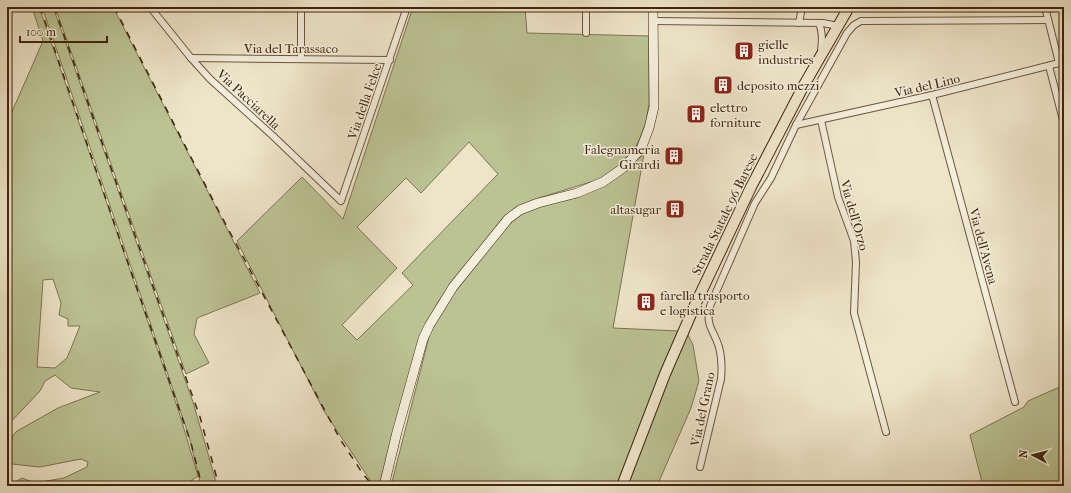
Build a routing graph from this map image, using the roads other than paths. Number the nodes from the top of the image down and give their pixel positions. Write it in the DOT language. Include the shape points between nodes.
graph roads {
  1 [pos="150,7"];
  2 [pos="301,7"];
  3 [pos="407,7"];
  4 [pos="586,7"];
  5 [pos="654,7"];
  6 [pos="802,7"];
  7 [pos="849,7"];
  8 [pos="1045,7"];
  9 [pos="1048,20"];
  10 [pos="653,22"];
  11 [pos="799,23"];
  12 [pos="821,26"];
  13 [pos="836,30"];
  14 [pos="586,32"];
  15 [pos="827,46"];
  16 [pos="836,53"];
  17 [pos="191,58"];
  18 [pos="301,58"];
  19 [pos="820,59"];
  20 [pos="390,60"];
  21 [pos="1062,64"];
  22 [pos="1049,66"];
  23 [pos="932,95"];
  24 [pos="821,120"];
  25 [pos="1064,124"];
  26 [pos="796,126"];
  27 [pos="341,201"];
  28 [pos="1015,402"];
  29 [pos="886,432"];
  30 [pos="700,467"];
  31 [pos="384,486"];
  32 [pos="622,486"];
  1 -- 17 [label="street, Via Pacciarella"];
  2 -- 18 [label="street"];
  3 -- 20 [label="street, Via della Felce"];
  4 -- 14 [label="street"];
  5 -- 10 [label="main road"];
  6 -- 11 [label="street"];
  7 -- 13 [label="main road, Strada Statale 96 Barese"];
  8 -- 9 [label="street"];
  9 -- 16 [label="street, Via del Grano" via="861,22 851,28"];
  9 -- 21 [label="street"];
  10 -- 11 [label="street"];
  10 -- 31 [label="main road" via="654,107 641,149 623,168 603,182 577,193 520,210 508,219 452,287 423,339"];
  11 -- 12 [label="street"];
  12 -- 13 [label="street" via="831,24"];
  12 -- 13 [label="street" via="828,33"];
  12 -- 19 [label="street"];
  13 -- 15 [label="main road, Strada Statale 96 Barese"];
  15 -- 16 [label="street"];
  15 -- 19 [label="main road, Strada Statale 96 Barese"];
  16 -- 26 [label="street, Via del Grano"];
  17 -- 18 [label="street, Via del Tarassaco"];
  17 -- 27 [label="street, Via Pacciarella" via="210,79"];
  18 -- 20 [label="street, Via del Tarassaco"];
  19 -- 32 [label="main road, Strada Statale 96 Barese" via="751,187 695,305 665,374"];
  20 -- 27 [label="street, Via della Felce"];
  21 -- 22 [label="street, Via del Lino"];
  22 -- 23 [label="street, Via del Lino"];
  22 -- 25 [label="street"];
  23 -- 24 [label="street, Via del Lino"];
  23 -- 28 [label="street, Via dell'Avena"];
  24 -- 26 [label="street, Via del Lino"];
  24 -- 29 [label="street, Via dell'Orzo" via="836,191 854,241 854,313"];
  26 -- 30 [label="street, Via del Grano" via="771,178 749,215 710,306 708,319 719,347 722,365"];
}
